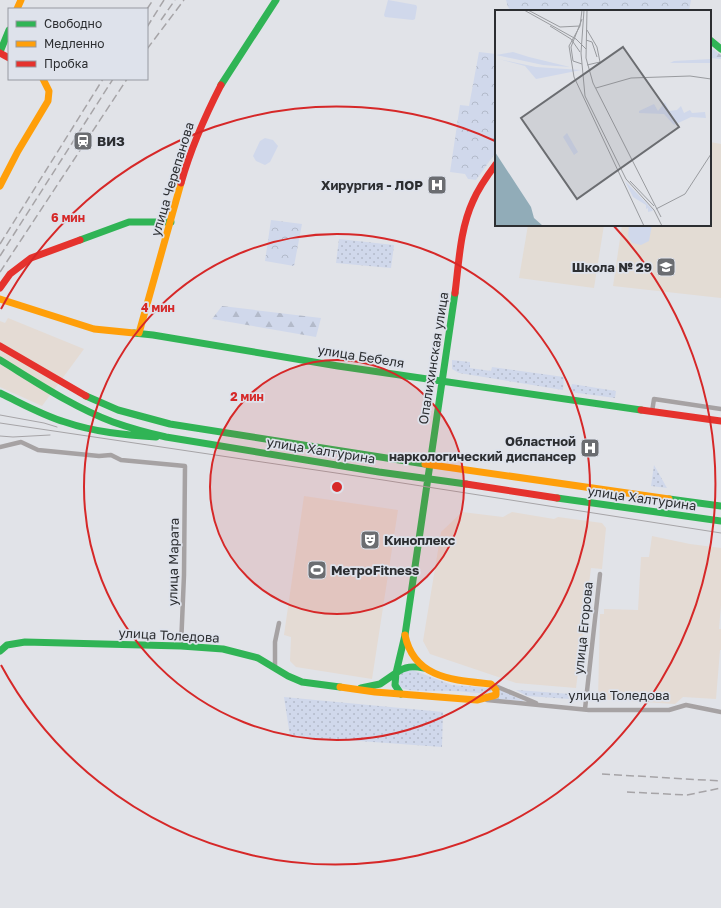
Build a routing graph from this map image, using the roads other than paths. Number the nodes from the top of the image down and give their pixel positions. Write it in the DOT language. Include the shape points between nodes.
graph roads {
  1 [pos="276,0"];
  2 [pos="8,33"];
  3 [pos="711,41"];
  4 [pos="721,48"];
  5 [pos="0,53"];
  6 [pos="43,80"];
  7 [pos="495,165"];
  8 [pos="0,186"];
  9 [pos="170,222"];
  10 [pos="0,288"];
  11 [pos="2,300"];
  12 [pos="139,333"];
  13 [pos="0,346"];
  14 [pos="0,360"];
  15 [pos="442,381"];
  16 [pos="0,393"];
  17 [pos="721,409"];
  18 [pos="652,412"];
  19 [pos="721,421"];
  20 [pos="166,438"];
  21 [pos="0,447"];
  22 [pos="430,465"];
  23 [pos="428,479"];
  24 [pos="721,506"];
  25 [pos="721,521"];
  26 [pos="600,574"];
  27 [pos="279,623"];
  28 [pos="404,635"];
  29 [pos="181,646"];
  30 [pos="0,651"];
  31 [pos="424,668"];
  32 [pos="275,669"];
  33 [pos="396,672"];
  34 [pos="491,684"];
  35 [pos="357,689"];
  36 [pos="401,694"];
  37 [pos="477,700"];
  38 [pos="540,704"];
  39 [pos="585,709"];
  40 [pos="721,712"];
  1 -- 9 [label="main road, улица Черепанова" via="229,71 202,122 188,158"];
  2 -- 5 [label="main road"];
  3 -- 4 [label="main road"];
  6 -- 8 [label="main road" via="49,91 48,101"];
  7 -- 15 [label="main road, Опалихинская улица" via="480,185 467,215"];
  9 -- 10 [label="main road" via="129,222 31,258 10,274"];
  9 -- 12 [label="main road, улица Черепанова"];
  11 -- 12 [label="main road, улица Бебеля" via="94,328"];
  12 -- 15 [label="main road, улица Бебеля"];
  13 -- 22 [label="main road, улица Халтурина" via="73,389 118,410 170,424"];
  14 -- 20 [label="main road, улица Халтурина" via="67,399 112,421"];
  15 -- 18 [label="main road, улица Бебеля"];
  15 -- 22 [label="main road, Опалихинская улица"];
  16 -- 20 [label="main road" via="72,425"];
  17 -- 18 [label="street" via="654,399"];
  18 -- 19 [label="main road, улица Бебеля"];
  20 -- 23 [label="main road, улица Халтурина"];
  21 -- 29 [label="street, улица Марата" via="21,442 38,450 111,455 121,460 185,466"];
  22 -- 23 [label="main road, Опалихинская улица"];
  22 -- 24 [label="main road, улица Халтурина"];
  23 -- 25 [label="main road, улица Халтурина"];
  23 -- 28 [label="main road, Опалихинская улица"];
  26 -- 39 [label="street, улица Егорова"];
  27 -- 32 [label="street"];
  28 -- 31 [label="main road" via="409,650"];
  28 -- 33 [label="main road, Опалихинская улица"];
  29 -- 30 [label="main road, улица Толедова" via="25,642 7,645"];
  29 -- 32 [label="main road, улица Толедова" via="223,649 258,658"];
  31 -- 33 [label="main road" via="409,666"];
  31 -- 34 [label="main road" via="442,677"];
  32 -- 35 [label="main road, улица Толедова" via="302,682"];
  33 -- 35 [label="main road" via="380,684"];
  33 -- 36 [label="main road" via="395,685"];
  34 -- 37 [label="main road, улица Толедова" via="496,690 496,695"];
  34 -- 38 [label="street"];
  35 -- 36 [label="main road, улица Толедова"];
  36 -- 37 [label="main road, улица Толедова"];
  37 -- 38 [label="street"];
  38 -- 39 [label="street, улица Толедова"];
  39 -- 40 [label="street, улица Толедова" via="669,710 686,705"];
}
